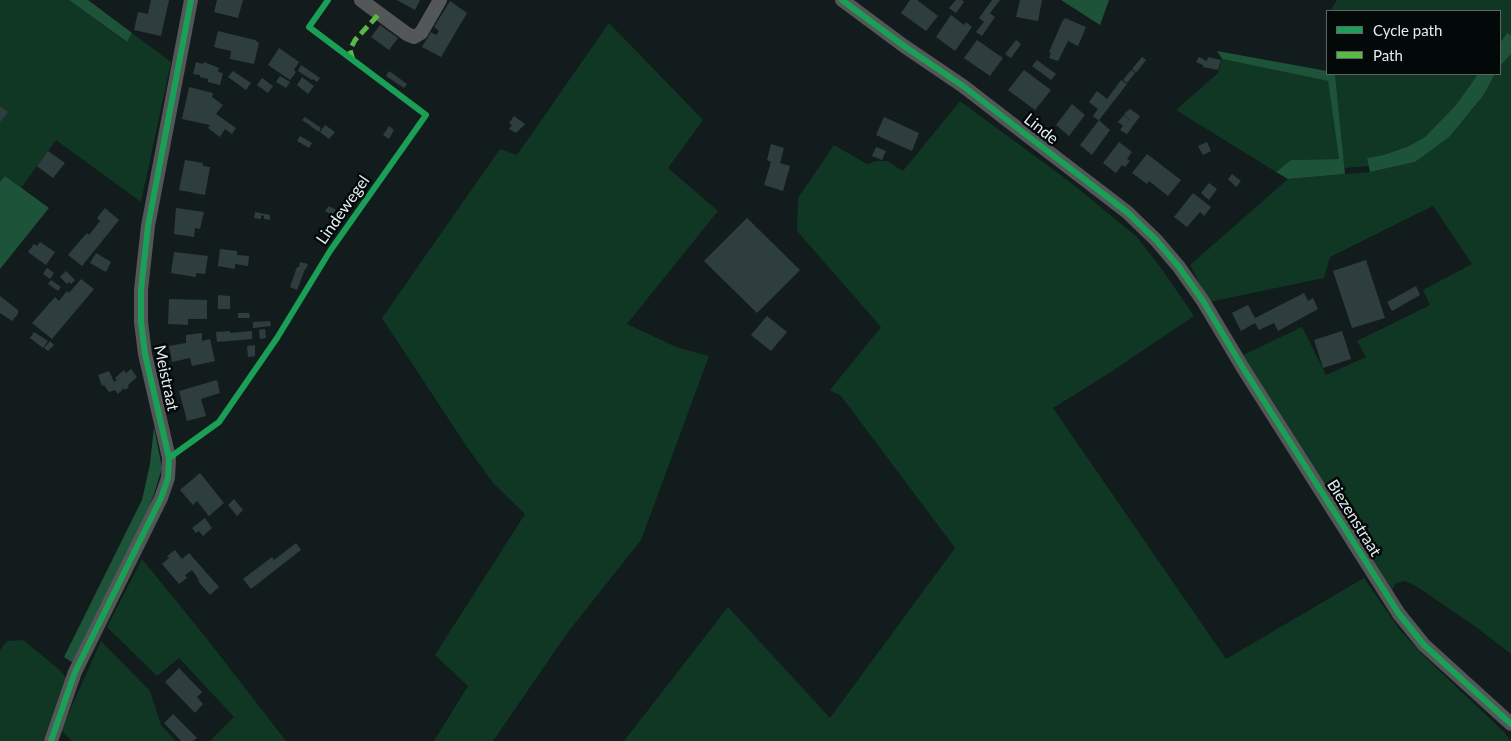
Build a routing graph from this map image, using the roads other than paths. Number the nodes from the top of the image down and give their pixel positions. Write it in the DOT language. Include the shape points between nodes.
graph roads {
  1 [pos="191,0"];
  2 [pos="361,0"];
  3 [pos="440,0"];
  4 [pos="842,0"];
  5 [pos="1203,302"];
  6 [pos="1511,724"];
  7 [pos="51,741"];
  1 -- 7 [label="street, Meistraat" via="148,226 141,290 145,354 169,458 168,478 75,672"];
  2 -- 3 [label="street" via="414,36 421,33"];
  4 -- 5 [label="street, Linde" via="963,86 1127,212 1180,267"];
  5 -- 6 [label="street, Biezenstraat" via="1400,614 1424,645"];
}
